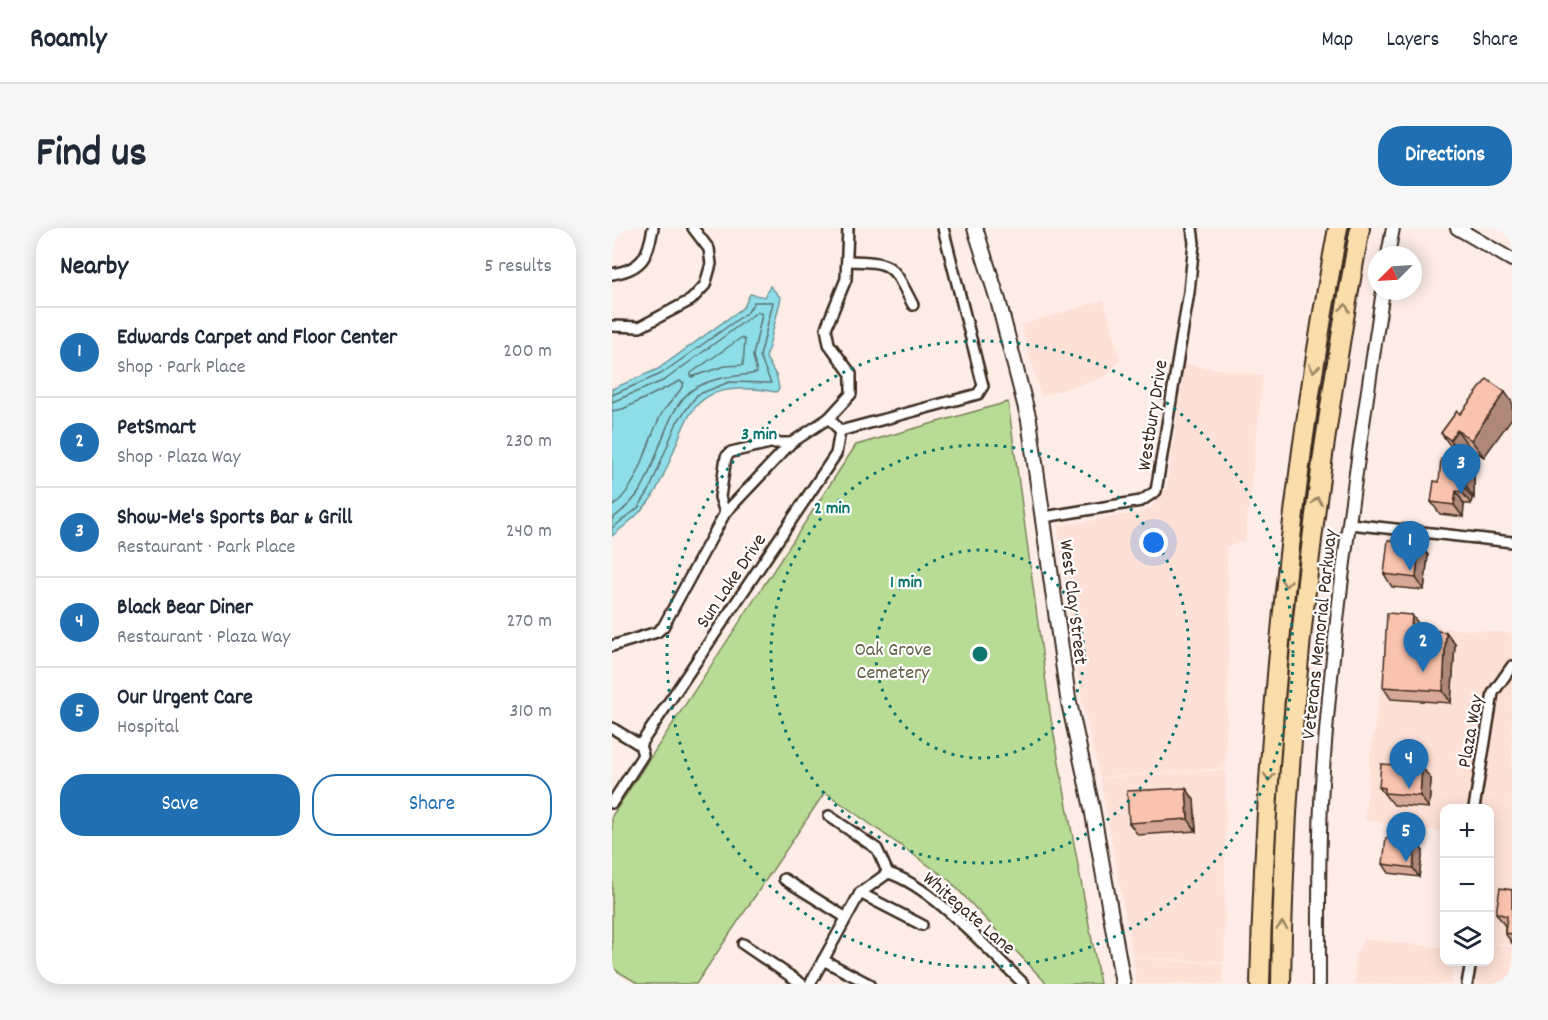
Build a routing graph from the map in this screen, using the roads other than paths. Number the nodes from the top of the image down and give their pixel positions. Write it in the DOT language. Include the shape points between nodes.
graph roads {
  1 [pos="653,228"];
  2 [pos="693,228"];
  3 [pos="848,228"];
  4 [pos="943,228"];
  5 [pos="975,228"];
  6 [pos="1192,228"];
  7 [pos="1338,228"];
  8 [pos="1360,228"];
  9 [pos="1393,228"];
  10 [pos="1457,228"];
  11 [pos="1390,246"];
  12 [pos="1512,260"];
  13 [pos="848,261"];
  14 [pos="612,274"];
  15 [pos="1382,300"];
  16 [pos="913,305"];
  17 [pos="612,326"];
  18 [pos="829,418"];
  19 [pos="840,431"];
  20 [pos="791,443"];
  21 [pos="724,513"];
  22 [pos="1044,517"];
  23 [pos="1350,524"];
  24 [pos="1512,542"];
  25 [pos="612,646"];
  26 [pos="1512,666"];
  27 [pos="612,728"];
  28 [pos="640,745"];
  29 [pos="612,803"];
  30 [pos="1475,804"];
  31 [pos="829,816"];
  32 [pos="888,873"];
  33 [pos="784,879"];
  34 [pos="860,893"];
  35 [pos="845,917"];
  36 [pos="922,925"];
  37 [pos="743,944"];
  38 [pos="823,960"];
  39 [pos="1470,966"];
  40 [pos="802,984"];
  41 [pos="810,984"];
  42 [pos="869,984"];
  43 [pos="1024,984"];
  44 [pos="1124,984"];
  45 [pos="1260,984"];
  46 [pos="1281,984"];
  47 [pos="1319,984"];
  48 [pos="1467,984"];
  1 -- 14 [label="street" via="649,252 640,263"];
  2 -- 17 [label="street" via="708,249 711,264 705,285 691,300 640,327"];
  3 -- 13 [label="street, Sun Lake Drive"];
  4 -- 19 [label="street" via="983,386 978,394"];
  5 -- 22 [label="main road, West Clay Street" via="1029,420"];
  6 -- 22 [label="street, Westbury Drive" via="1188,292 1156,492 1142,501"];
  7 -- 45 [label="highway, one-way" via="1306,422 1282,618 1268,793"];
  46 -- 8 [label="highway, one-way" via="1290,775 1309,560 1330,399"];
  9 -- 11 [label="street"];
  10 -- 12 [label="street"];
  13 -- 16 [label="street" via="880,262 895,270"];
  13 -- 18 [label="street, Sun Lake Drive" via="846,279 826,328 829,344 851,374 853,384 843,405"];
  15 -- 23 [label="street, Veterans Memorial Parkway"];
  18 -- 19 [label="street"];
  18 -- 20 [label="street, Sun Lake Drive"];
  19 -- 28 [label="street, Sun Lake Drive" via="836,454"];
  20 -- 21 [label="street, Sun Lake Drive"];
  20 -- 21 [label="street, Sun Lake Drive" via="770,443 731,452 726,457 720,497"];
  21 -- 25 [label="street, Sun Lake Drive" via="663,627"];
  22 -- 44 [label="main road, West Clay Street" via="1068,698"];
  23 -- 24 [label="street"];
  23 -- 47 [label="street, Veterans Memorial Parkway" via="1322,784"];
  26 -- 30 [label="street, Plaza Way" via="1493,693"];
  27 -- 28 [label="street"];
  28 -- 29 [label="street, Sun Lake Drive" via="643,755"];
  31 -- 32 [label="street" via="877,849"];
  32 -- 34 [label="street"];
  32 -- 43 [label="street, Whitegate Lane" via="912,883 932,898"];
  33 -- 35 [label="street"];
  34 -- 35 [label="street"];
  34 -- 36 [label="street"];
  35 -- 38 [label="street"];
  37 -- 40 [label="street"];
  38 -- 41 [label="street"];
  38 -- 42 [label="street"];
  39 -- 48 [label="street"];
}
